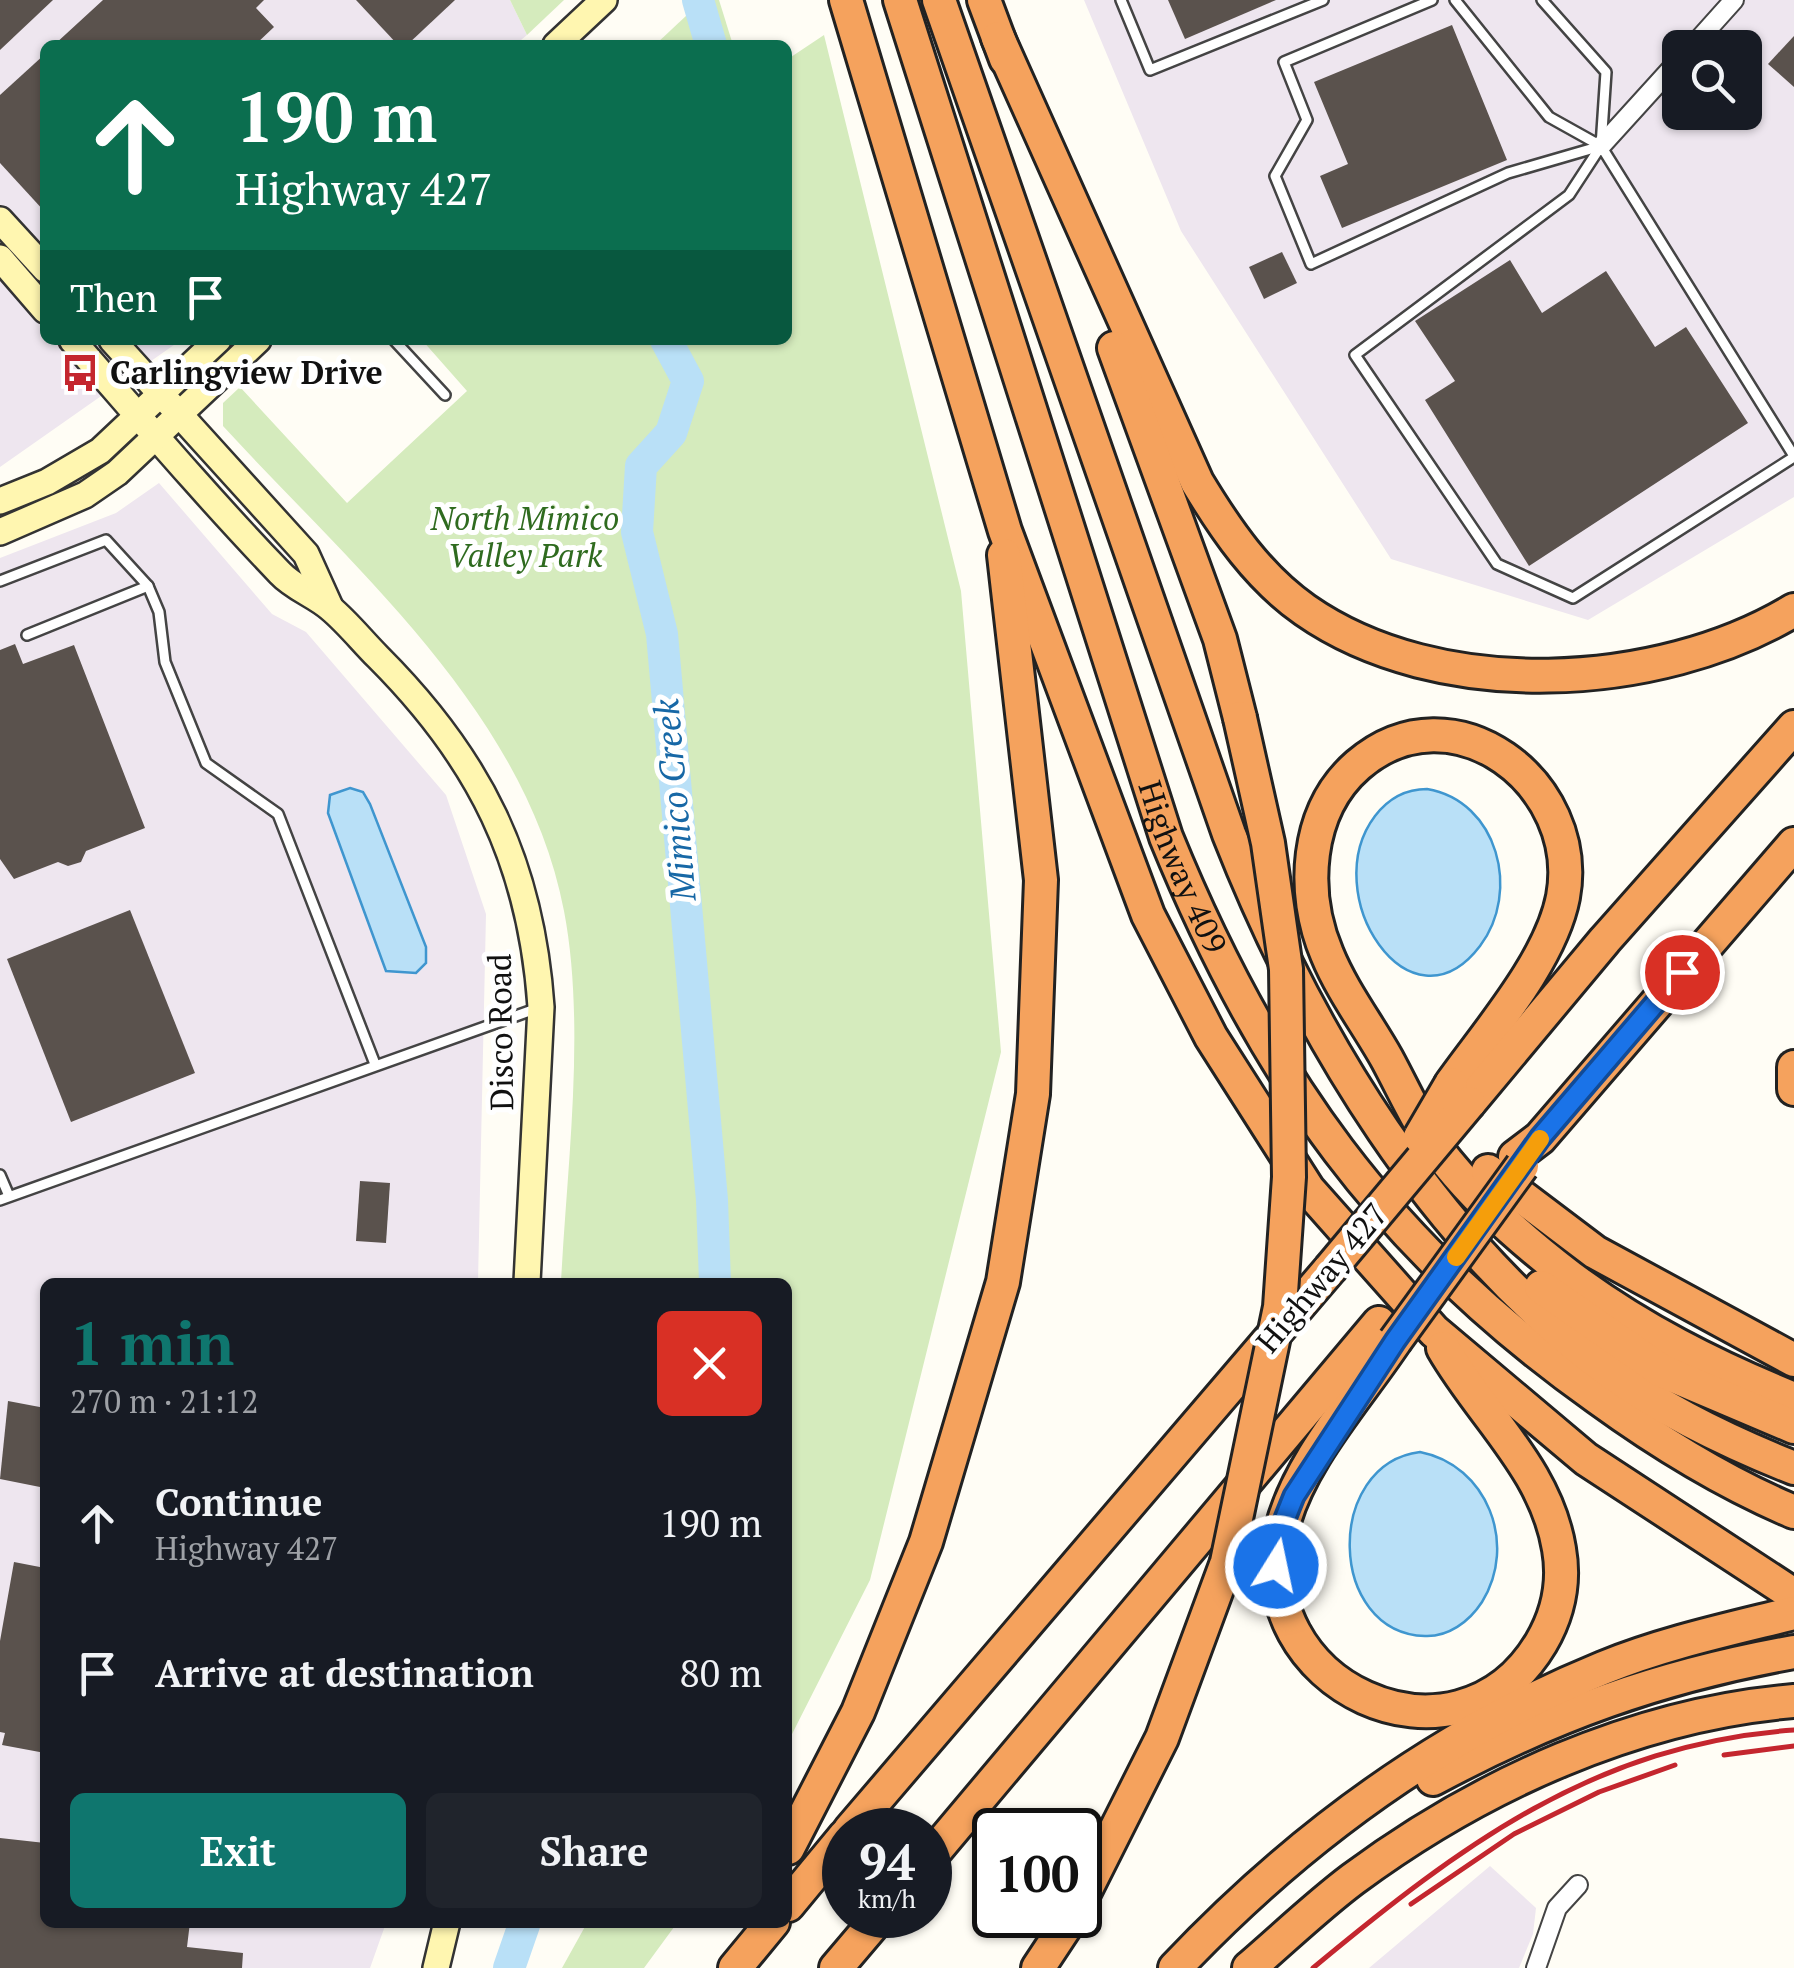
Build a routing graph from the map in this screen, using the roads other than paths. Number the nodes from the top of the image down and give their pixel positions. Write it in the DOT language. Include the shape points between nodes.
graph roads {
  1 [pos="604,0"];
  2 [pos="846,0"];
  3 [pos="900,0"];
  4 [pos="939,0"];
  5 [pos="984,0"];
  6 [pos="1121,0"];
  7 [pos="1323,0"];
  8 [pos="1432,0"];
  9 [pos="1455,0"];
  10 [pos="1542,0"];
  11 [pos="1734,0"];
  12 [pos="1706,30"];
  13 [pos="998,38"];
  14 [pos="561,40"];
  15 [pos="1662,79"];
  16 [pos="1601,146"];
  17 [pos="0,220"];
  18 [pos="0,258"];
  19 [pos="40,264"];
  20 [pos="40,304"];
  21 [pos="76,345"];
  22 [pos="117,345"];
  23 [pos="212,345"];
  24 [pos="253,345"];
  25 [pos="399,345"];
  26 [pos="160,392"];
  27 [pos="445,395"];
  28 [pos="137,414"];
  29 [pos="179,414"];
  30 [pos="156,436"];
  31 [pos="1794,456"];
  32 [pos="0,502"];
  33 [pos="1005,531"];
  34 [pos="0,532"];
  35 [pos="0,581"];
  36 [pos="148,586"];
  37 [pos="330,607"];
  38 [pos="1794,610"];
  39 [pos="27,635"];
  40 [pos="1794,727"];
  41 [pos="1794,844"];
  42 [pos="540,1007"];
  43 [pos="375,1064"];
  44 [pos="1389,1064"];
  45 [pos="1794,1067"];
  46 [pos="1794,1089"];
  47 [pos="1460,1094"];
  48 [pos="0,1175"];
  49 [pos="4,1198"];
  50 [pos="1435,1198"];
  51 [pos="528,1278"];
  52 [pos="1434,1331"];
  53 [pos="1387,1332"];
  54 [pos="1794,1360"];
  55 [pos="1794,1400"];
  56 [pos="1636,1426"];
  57 [pos="1794,1427"];
  58 [pos="1794,1468"];
  59 [pos="1794,1512"];
  60 [pos="1794,1533"];
  61 [pos="1794,1595"];
  62 [pos="1794,1614"];
  63 [pos="1794,1652"];
  64 [pos="1794,1701"];
  65 [pos="868,1808"];
  66 [pos="952,1832"];
  67 [pos="792,1840"];
  68 [pos="1102,1857"];
  69 [pos="822,1864"];
  70 [pos="1578,1885"];
  71 [pos="792,1900"];
  72 [pos="446,1928"];
  73 [pos="738,1928"];
  74 [pos="768,1928"];
  75 [pos="861,1938"];
  76 [pos="1058,1938"];
  77 [pos="436,1968"];
  78 [pos="715,1968"];
  79 [pos="735,1968"];
  80 [pos="836,1968"];
  81 [pos="1038,1968"];
  82 [pos="1176,1968"];
  83 [pos="1184,1968"];
  84 [pos="1249,1968"];
  85 [pos="1536,1968"];
  1 -- 14 [label="main road"];
  2 -- 33 [label="highway"];
  3 -- 56 [label="highway, Highway 409" via="1166,837 1224,968 1294,1091 1420,1251 1548,1362"];
  4 -- 50 [label="highway, Highway 409" via="1254,899 1340,1064"];
  5 -- 13 [label="highway"];
  6 -- 7 [label="lane" via="1150,70"];
  8 -- 16 [label="lane" via="1284,62 1307,120 1275,176 1311,264 1508,172"];
  9 -- 16 [label="lane" via="1549,117"];
  10 -- 16 [label="lane" via="1606,72"];
  11 -- 12 [label="street"];
  13 -- 38 [label="highway" via="1198,482 1236,542 1306,611 1373,644 1427,660 1546,677 1670,661 1740,638"];
  13 -- 68 [label="highway, bridge" via="1220,639 1268,843 1286,969 1288,1177 1280,1307 1227,1562 1162,1738"];
  15 -- 16 [label="street"];
  16 -- 31 [label="lane"];
  16 -- 31 [label="lane" via="1569,196 1356,354 1496,564 1573,598"];
  17 -- 19 [label="main road"];
  18 -- 20 [label="main road"];
  21 -- 28 [label="main road, Disco Road"];
  22 -- 26 [label="main road, Disco Road"];
  23 -- 26 [label="main road"];
  24 -- 29 [label="main road"];
  25 -- 27 [label="lane"];
  26 -- 28 [label="main road"];
  26 -- 29 [label="main road, Disco Road"];
  28 -- 30 [label="main road, Disco Road"];
  28 -- 32 [label="main road" via="100,451"];
  29 -- 30 [label="main road"];
  29 -- 37 [label="main road, Disco Road" via="306,554"];
  30 -- 34 [label="main road" via="85,495"];
  30 -- 37 [label="main road, Disco Road" via="284,578"];
  33 -- 52 [label="highway" via="1148,915 1202,1020 1308,1189"];
  33 -- 67 [label="highway" via="1003,571 1041,880 1033,1094 1003,1282 926,1542 858,1712"];
  35 -- 36 [label="lane" via="106,540"];
  36 -- 39 [label="lane"];
  36 -- 43 [label="lane" via="159,612 164,662 206,763 278,814"];
  37 -- 42 [label="main road, Disco Road" via="414,692 470,768 514,861 528,909"];
  40 -- 47 [label="highway, Highway 427"];
  41 -- 53 [label="highway, bridge" via="1526,1154"];
  42 -- 43 [label="lane"];
  42 -- 51 [label="main road, Disco Road"];
  43 -- 49 [label="lane"];
  44 -- 47 [label="highway" via="1327,955 1313,899 1313,848 1335,793 1372,754 1417,739 1471,740 1530,777 1557,831 1564,865 1563,897 1546,942"];
  44 -- 54 [label="highway" via="1478,1164 1560,1228"];
  44 -- 55 [label="highway" via="1448,1164 1566,1274 1703,1362"];
  45 -- 46 [label="highway"];
  47 -- 65 [label="highway, Highway 427, bridge" via="1366,1226"];
  48 -- 49 [label="lane"];
  50 -- 57 [label="highway" via="1632,1354"];
  50 -- 58 [label="highway, Highway 409" via="1528,1304 1612,1372 1686,1419"];
  52 -- 53 [label="highway" via="1462,1382 1535,1480 1552,1512 1562,1571 1552,1624 1526,1665 1477,1698 1419,1712 1369,1701 1322,1672 1288,1620 1276,1566 1294,1496"];
  52 -- 61 [label="highway" via="1586,1459"];
  53 -- 66 [label="highway"];
  56 -- 59 [label="highway, Highway 409" via="1695,1464"];
  56 -- 60 [label="highway" via="1694,1478"];
  62 -- 82 [label="highway" via="1605,1667 1410,1768 1313,1838"];
  63 -- 83 [label="highway" via="1657,1682 1566,1713 1440,1776 1324,1848"];
  64 -- 84 [label="highway" via="1598,1743 1530,1774 1354,1878"];
  69 -- 71 [label="highway, Highway 427"];
  70 -- 85 [label="street" via="1557,1908"];
  72 -- 77 [label="main road"];
  73 -- 78 [label="highway"];
  74 -- 79 [label="highway"];
  75 -- 80 [label="highway"];
  76 -- 81 [label="highway"];
}
